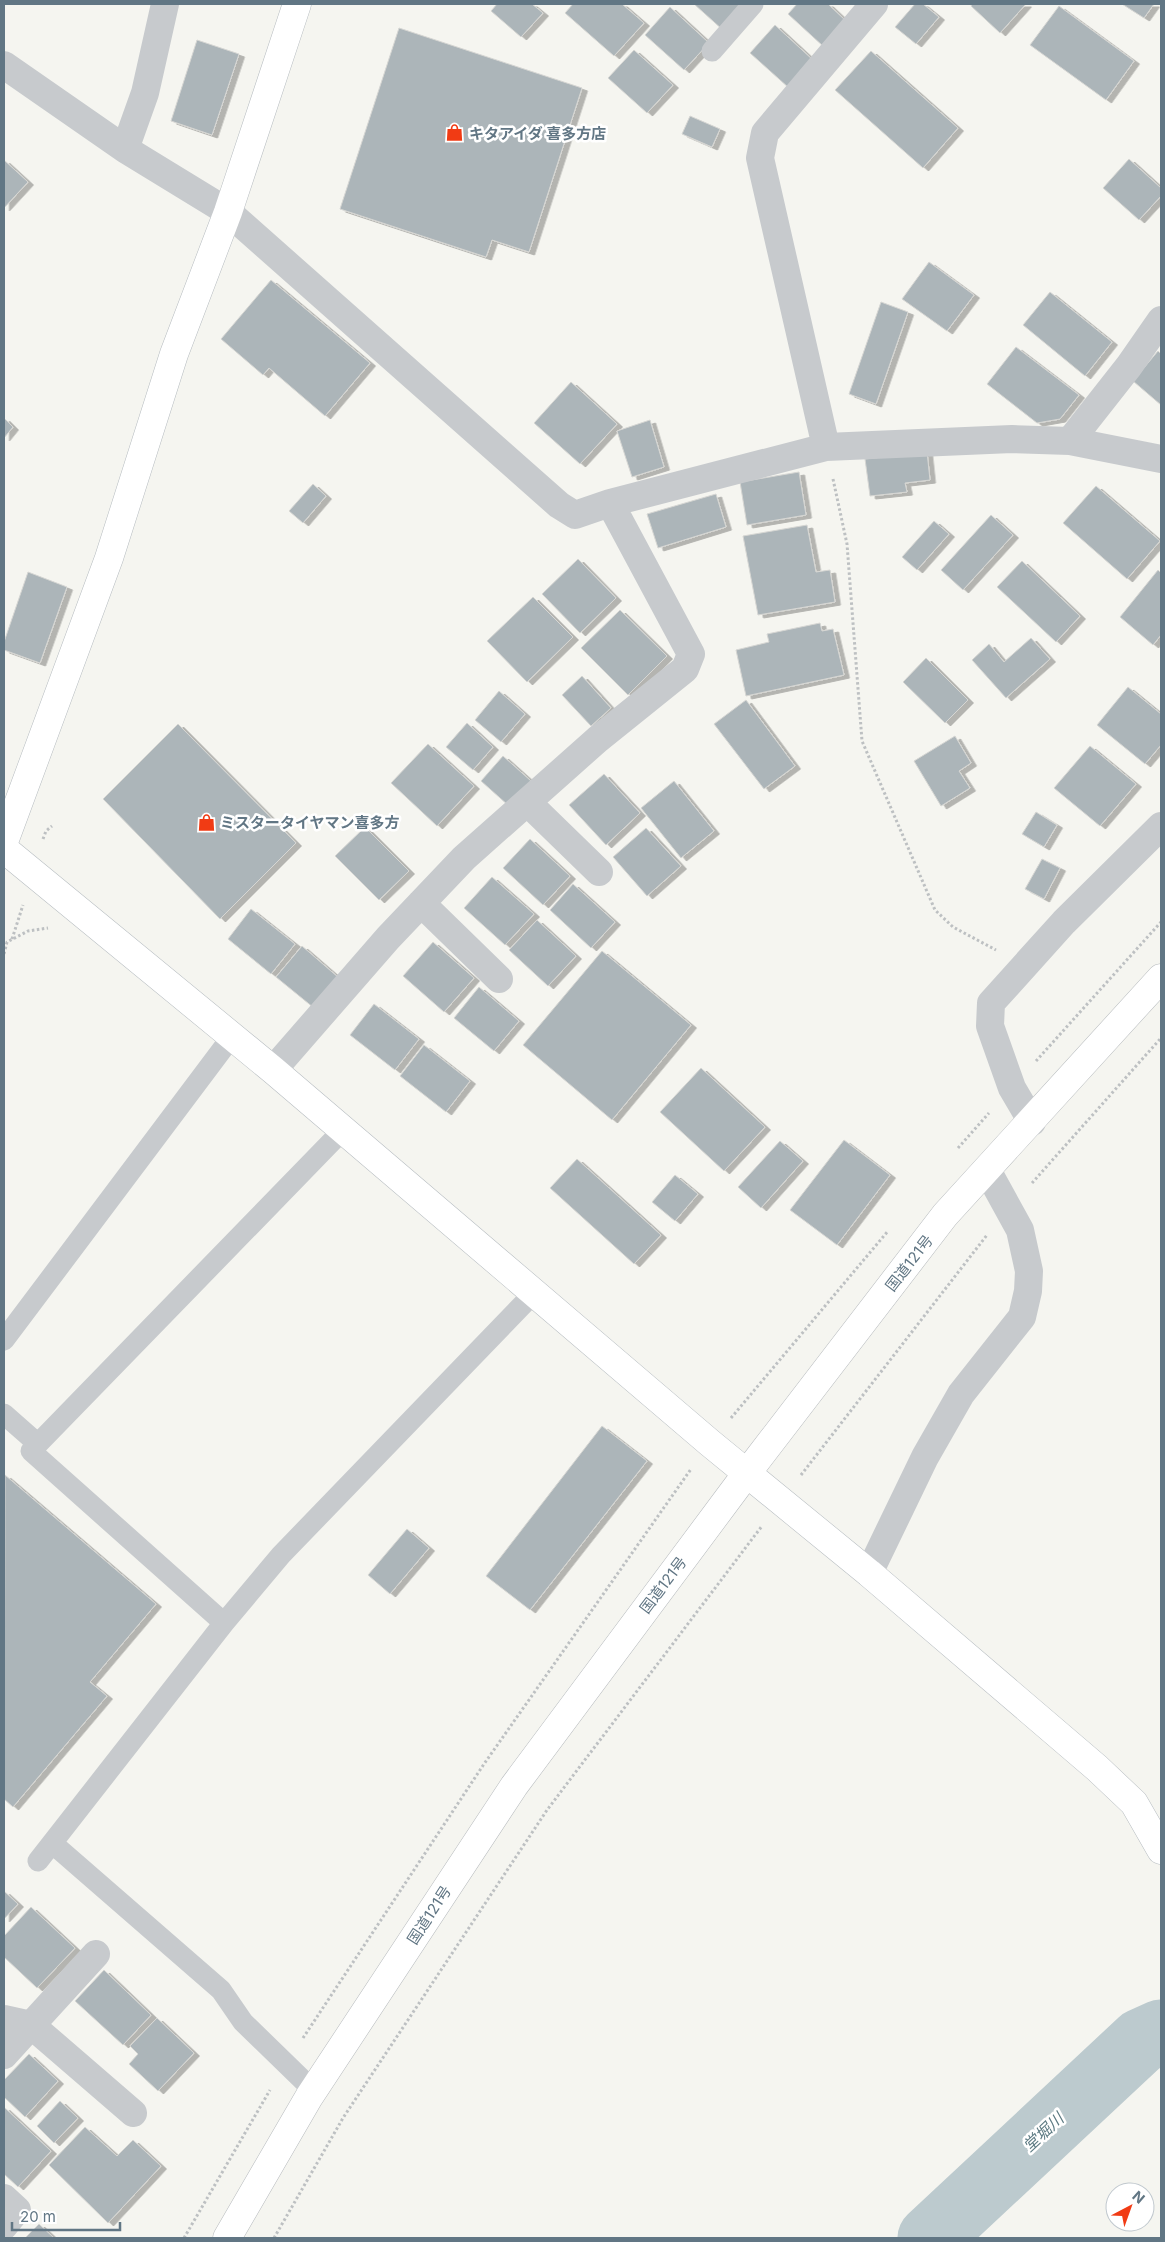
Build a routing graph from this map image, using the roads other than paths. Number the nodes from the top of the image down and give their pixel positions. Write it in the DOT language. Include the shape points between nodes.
graph roads {
  1 [pos="165,4"];
  2 [pos="297,4"];
  3 [pos="753,4"];
  4 [pos="874,4"];
  5 [pos="712,51"];
  6 [pos="4,65"];
  7 [pos="125,149"];
  8 [pos="228,212"];
  9 [pos="1161,320"];
  10 [pos="1070,441"];
  11 [pos="826,447"];
  12 [pos="1161,459"];
  13 [pos="610,503"];
  14 [pos="527,802"];
  15 [pos="1161,826"];
  16 [pos="4,842"];
  17 [pos="4,849"];
  18 [pos="599,872"];
  19 [pos="421,903"];
  20 [pos="1161,978"];
  21 [pos="499,979"];
  22 [pos="224,1047"];
  23 [pos="273,1070"];
  24 [pos="1032,1122"];
  25 [pos="343,1130"];
  26 [pos="987,1170"];
  27 [pos="534,1293"];
  28 [pos="4,1340"];
  29 [pos="4,1414"];
  30 [pos="38,1444"];
  31 [pos="747,1473"];
  32 [pos="869,1573"];
  33 [pos="224,1623"];
  34 [pos="52,1843"];
  35 [pos="1161,1850"];
  36 [pos="38,1861"];
  37 [pos="96,1954"];
  38 [pos="4,2019"];
  39 [pos="31,2025"];
  40 [pos="4,2054"];
  41 [pos="313,2090"];
  42 [pos="133,2113"];
  43 [pos="4,2198"];
  44 [pos="4,2226"];
  45 [pos="227,2238"];
  1 -- 7 [label="street" via="145,93"];
  2 -- 8 [label="main road"];
  3 -- 5 [label="lane"];
  4 -- 11 [label="street" via="765,133 760,158"];
  6 -- 7 [label="street"];
  7 -- 8 [label="street"];
  8 -- 13 [label="street" via="559,505 575,515"];
  8 -- 16 [label="main road" via="174,354 109,558"];
  9 -- 10 [label="street"];
  10 -- 11 [label="street" via="1012,439"];
  10 -- 12 [label="street"];
  11 -- 13 [label="street"];
  13 -- 14 [label="street" via="691,654 685,669"];
  14 -- 18 [label="street"];
  14 -- 19 [label="street" via="464,858"];
  15 -- 24 [label="street" via="1064,922 992,1003 990,1026 1012,1088"];
  17 -- 23 [label="main road"];
  19 -- 21 [label="street"];
  19 -- 23 [label="street"];
  20 -- 24 [label="main road, 国道121号"];
  22 -- 28 [label="lane"];
  23 -- 25 [label="main road"];
  24 -- 26 [label="main road, 国道121号"];
  25 -- 27 [label="main road"];
  25 -- 30 [label="lane"];
  26 -- 31 [label="main road, 国道121号" via="946,1215"];
  26 -- 32 [label="street" via="1020,1230 1029,1271 1022,1317 961,1394 925,1457"];
  27 -- 31 [label="main road"];
  27 -- 33 [label="lane" via="282,1555"];
  29 -- 30 [label="lane"];
  30 -- 33 [label="lane" via="31,1451"];
  31 -- 32 [label="main road"];
  31 -- 41 [label="main road, 国道121号" via="514,1786"];
  32 -- 35 [label="main road" via="1134,1803"];
  33 -- 34 [label="lane"];
  34 -- 36 [label="lane"];
  34 -- 41 [label="lane" via="221,1990 243,2022"];
  37 -- 39 [label="street"];
  38 -- 39 [label="street"];
  39 -- 40 [label="street"];
  39 -- 42 [label="street"];
  41 -- 45 [label="main road, 国道121号"];
  43 -- 44 [label="street" via="17,2210"];
}
